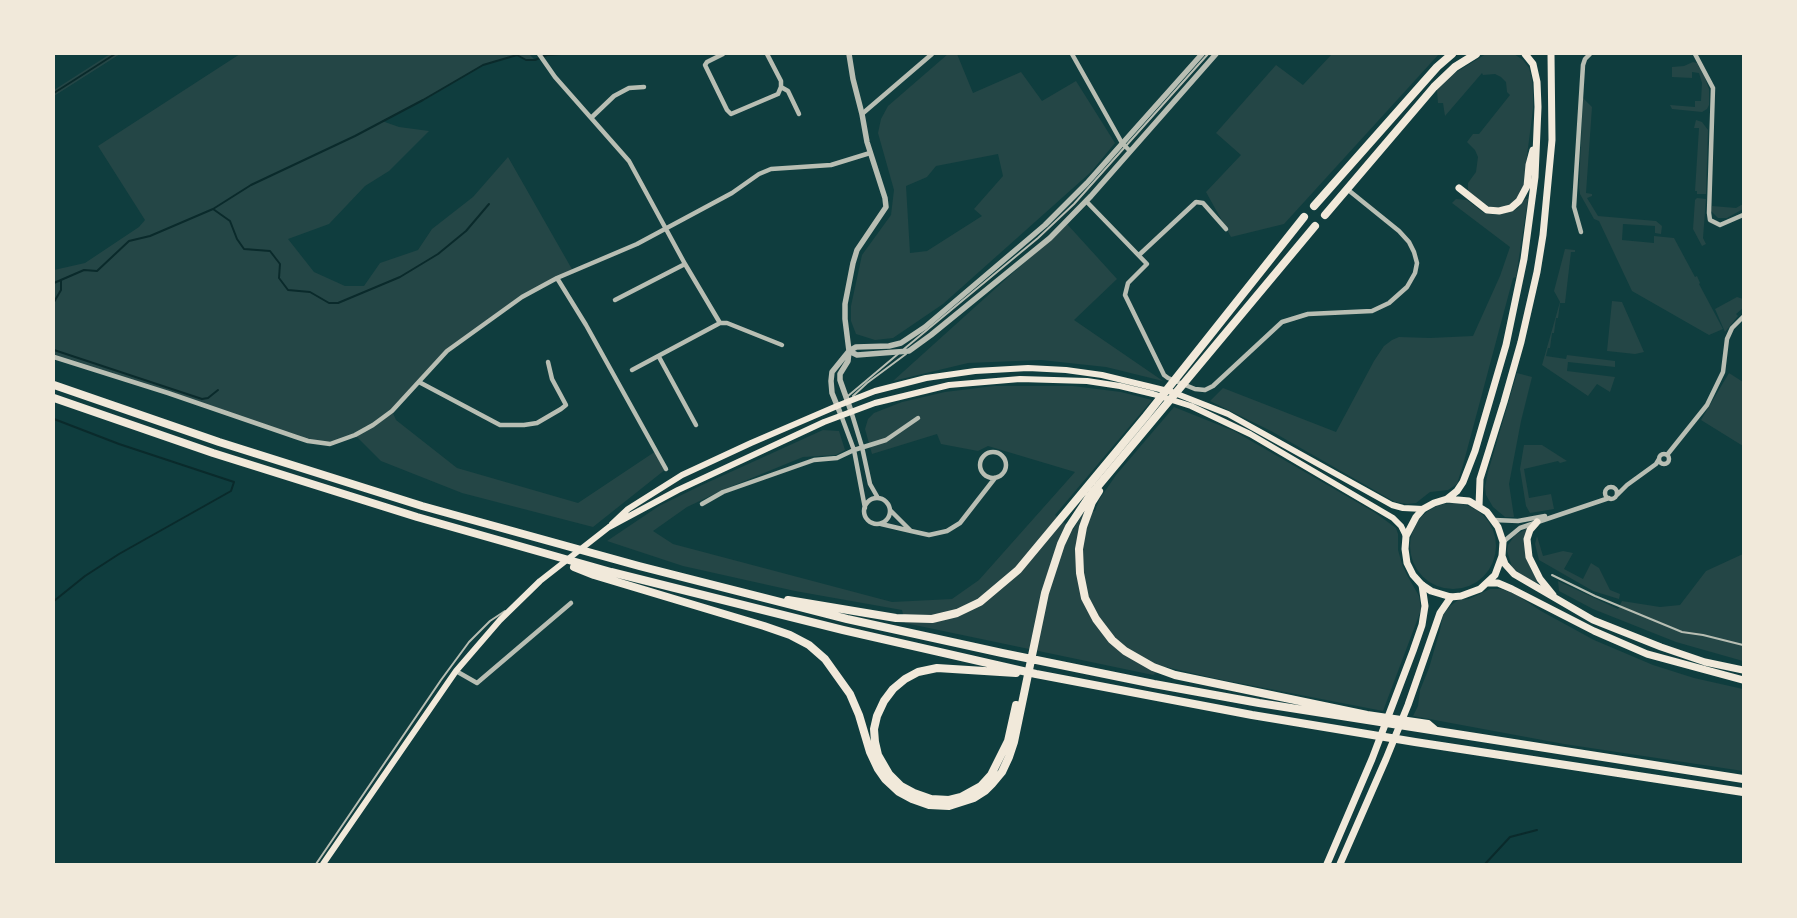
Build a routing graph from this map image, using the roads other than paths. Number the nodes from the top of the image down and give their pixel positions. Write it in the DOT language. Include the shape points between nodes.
graph roads {
  1 [pos="539,54"];
  2 [pos="723,54"];
  3 [pos="767,54"];
  4 [pos="849,54"];
  5 [pos="932,54"];
  6 [pos="1072,54"];
  7 [pos="1202,54"];
  8 [pos="1208,54"];
  9 [pos="1216,54"];
  10 [pos="1452,54"];
  11 [pos="1476,54"];
  12 [pos="1525,54"];
  13 [pos="1551,54"];
  14 [pos="1590,54"];
  15 [pos="1695,54"];
  16 [pos="644,87"];
  17 [pos="781,87"];
  18 [pos="799,114"];
  19 [pos="862,114"];
  20 [pos="591,118"];
  21 [pos="1538,132"];
  22 [pos="1126,147"];
  23 [pos="870,153"];
  24 [pos="1347,188"];
  25 [pos="1459,188"];
  26 [pos="1086,201"];
  27 [pos="1314,206"];
  28 [pos="1325,215"];
  29 [pos="1743,215"];
  30 [pos="1304,217"];
  31 [pos="1315,226"];
  32 [pos="667,229"];
  33 [pos="1226,229"];
  34 [pos="1581,232"];
  35 [pos="1140,255"];
  36 [pos="685,264"];
  37 [pos="557,278"];
  38 [pos="615,300"];
  39 [pos="1743,317"];
  40 [pos="720,323"];
  41 [pos="782,345"];
  42 [pos="849,351"];
  43 [pos="910,351"];
  44 [pos="900,352"];
  45 [pos="54,356"];
  46 [pos="659,357"];
  47 [pos="548,362"];
  48 [pos="1193,365"];
  49 [pos="632,370"];
  50 [pos="419,382"];
  51 [pos="54,385"];
  52 [pos="54,398"];
  53 [pos="847,400"];
  54 [pos="837,406"];
  55 [pos="851,411"];
  56 [pos="841,415"];
  57 [pos="918,418"];
  58 [pos="1149,418"];
  59 [pos="696,425"];
  60 [pos="862,447"];
  61 [pos="854,450"];
  62 [pos="1667,455"];
  63 [pos="1659,459"];
  64 [pos="1656,464"];
  65 [pos="1662,464"];
  66 [pos="666,469"];
  67 [pos="1098,474"];
  68 [pos="1107,476"];
  69 [pos="995,478"];
  70 [pos="1627,485"];
  71 [pos="1614,488"];
  72 [pos="1617,495"];
  73 [pos="1607,496"];
  74 [pos="878,498"];
  75 [pos="1447,499"];
  76 [pos="702,504"];
  77 [pos="1479,506"];
  78 [pos="865,508"];
  79 [pos="890,510"];
  80 [pos="1424,510"];
  81 [pos="1552,517"];
  82 [pos="1494,520"];
  83 [pos="1537,522"];
  84 [pos="881,524"];
  85 [pos="609,527"];
  86 [pos="911,531"];
  87 [pos="1406,536"];
  88 [pos="1503,542"];
  89 [pos="544,554"];
  90 [pos="1502,556"];
  91 [pos="1552,575"];
  92 [pos="1488,583"];
  93 [pos="1422,585"];
  94 [pos="730,590"];
  95 [pos="1450,597"];
  96 [pos="521,599"];
  97 [pos="1557,599"];
  98 [pos="571,603"];
  99 [pos="1037,618"];
  100 [pos="1743,645"];
  101 [pos="1743,670"];
  102 [pos="456,671"];
  103 [pos="1036,674"];
  104 [pos="1743,680"];
  105 [pos="1020,699"];
  106 [pos="1366,717"];
  107 [pos="1437,731"];
  108 [pos="1743,779"];
  109 [pos="1743,792"];
  110 [pos="316,864"];
  111 [pos="322,864"];
  112 [pos="1326,864"];
  113 [pos="1340,864"];
  1 -- 20 [label="street"];
  2 -- 17 [label="street" via="705,65 732,114 778,94"];
  3 -- 17 [label="street"];
  4 -- 19 [label="street"];
  5 -- 19 [label="street"];
  6 -- 22 [label="street"];
  7 -- 22 [label="street"];
  8 -- 22 [label="lane"];
  9 -- 22 [label="street"];
  10 -- 27 [label="highway"];
  11 -- 24 [label="highway" via="1434,86"];
  12 -- 21 [label="main road" via="1536,72"];
  13 -- 77 [label="main road" via="1552,140 1543,235 1521,342 1480,479"];
  14 -- 34 [label="street" via="1583,65 1574,207"];
  15 -- 29 [label="street" via="1713,88 1710,220 1720,225"];
  16 -- 20 [label="street" via="629,88 614,96"];
  17 -- 18 [label="street" via="788,91"];
  19 -- 23 [label="street"];
  20 -- 32 [label="street" via="629,161"];
  21 -- 25 [label="main road" via="1527,186 1511,208 1487,210"];
  21 -- 75 [label="main road" via="1524,259 1506,344 1463,482"];
  22 -- 26 [label="street"];
  22 -- 42 [label="street" via="1045,226 918,332 901,343"];
  22 -- 44 [label="lane" via="1038,238"];
  23 -- 32 [label="street" via="831,165 771,169"];
  23 -- 42 [label="street" via="886,207 857,250 853,263 845,304"];
  24 -- 28 [label="highway"];
  24 -- 35 [label="street" via="1405,236 1417,263 1407,287 1382,308 1365,313 1308,314 1282,322 1205,390 1168,378 1125,295 1128,283 1147,264"];
  26 -- 35 [label="street"];
  26 -- 43 [label="street" via="1050,238"];
  30 -- 48 [label="highway"];
  31 -- 48 [label="highway"];
  32 -- 36 [label="street"];
  32 -- 37 [label="street"];
  33 -- 35 [label="street" via="1203,203 1196,202"];
  36 -- 38 [label="street"];
  36 -- 40 [label="street"];
  37 -- 50 [label="street" via="522,297 447,351"];
  37 -- 66 [label="street"];
  39 -- 62 [label="street" via="1727,339 1723,372 1707,405"];
  40 -- 41 [label="street"];
  40 -- 46 [label="street"];
  42 -- 44 [label="street" via="856,355"];
  42 -- 53 [label="street" via="848,361 840,374"];
  42 -- 54 [label="street" via="832,372 831,388"];
  43 -- 44 [label="street"];
  43 -- 53 [label="lane"];
  44 -- 53 [label="lane"];
  45 -- 50 [label="street" via="308,441 330,444 374,425"];
  46 -- 49 [label="street"];
  46 -- 59 [label="street"];
  47 -- 50 [label="street" via="552,379 566,405 537,423 500,425"];
  48 -- 58 [label="highway"];
  51 -- 94 [label="highway" via="381,494"];
  52 -- 89 [label="highway" via="310,485"];
  53 -- 54 [label="main road"];
  53 -- 55 [label="street"];
  53 -- 80 [label="main road" via="957,372 1028,368 1102,375 1172,392 1220,411 1392,504"];
  54 -- 56 [label="street"];
  54 -- 85 [label="main road" via="682,475 628,509"];
  55 -- 56 [label="main road"];
  55 -- 60 [label="street"];
  55 -- 87 [label="main road" via="916,392 980,381 1053,379 1120,386 1191,406 1250,434 1393,518"];
  56 -- 61 [label="street"];
  56 -- 85 [label="main road" via="678,490"];
  57 -- 60 [label="street" via="886,440"];
  58 -- 67 [label="highway"];
  58 -- 68 [label="highway"];
  60 -- 61 [label="street"];
  60 -- 74 [label="street" via="870,484"];
  61 -- 76 [label="street" via="837,458 814,460 722,492"];
  61 -- 78 [label="street"];
  62 -- 63 [label="street"];
  62 -- 65 [label="street" via="1669,461"];
  63 -- 64 [label="street"];
  63 -- 65 [label="street"];
  64 -- 65 [label="street"];
  64 -- 70 [label="street"];
  67 -- 94 [label="highway" via="1018,570 980,602 957,613 932,619 896,618"];
  67 -- 99 [label="highway" via="1057,542 1047,568"];
  68 -- 99 [label="highway" via="1069,527"];
  68 -- 106 [label="highway" via="1092,502 1079,549 1085,598 1112,640 1136,659 1175,674"];
  69 -- 69 [label="street" via="986,476 980,465 990,452 1002,456 1006,463 1002,474"];
  69 -- 86 [label="street" via="960,523 947,531 929,535"];
  70 -- 71 [label="street"];
  70 -- 72 [label="street"];
  71 -- 72 [label="street"];
  71 -- 73 [label="street" via="1607,488"];
  72 -- 73 [label="street" via="1614,498"];
  73 -- 81 [label="street"];
  74 -- 78 [label="street"];
  74 -- 79 [label="street" via="888,503"];
  75 -- 77 [label="main road"];
  75 -- 80 [label="main road"];
  77 -- 82 [label="main road"];
  78 -- 84 [label="street" via="867,519"];
  79 -- 84 [label="street" via="888,519"];
  79 -- 86 [label="street"];
  80 -- 87 [label="main road" via="1416,517"];
  81 -- 82 [label="street"];
  81 -- 83 [label="street"];
  82 -- 88 [label="main road"];
  83 -- 88 [label="street" via="1520,528"];
  83 -- 97 [label="main road" via="1527,539 1529,557 1540,579"];
  84 -- 86 [label="street"];
  85 -- 96 [label="main road"];
  87 -- 93 [label="main road" via="1407,563"];
  88 -- 90 [label="main road"];
  89 -- 103 [label="highway" via="842,630"];
  89 -- 105 [label="highway" via="594,575 764,626 809,645 825,659 850,694 870,752 885,780 899,792 929,805 948,806 962,802 992,784 1002,772 1014,742"];
  90 -- 92 [label="main road" via="1495,575"];
  90 -- 97 [label="main road" via="1514,574"];
  91 -- 100 [label="lane" via="1682,632"];
  92 -- 95 [label="main road" via="1471,594"];
  92 -- 104 [label="main road" via="1512,589 1594,631 1648,654"];
  93 -- 95 [label="main road"];
  93 -- 112 [label="main road" via="1425,606 1422,625 1372,759"];
  94 -- 106 [label="highway" via="847,619 1174,688"];
  95 -- 113 [label="main road" via="1440,613 1400,723"];
  96 -- 102 [label="main road"];
  96 -- 110 [label="lane" via="469,642"];
  97 -- 101 [label="main road" via="1593,620 1631,636 1706,662"];
  98 -- 102 [label="street" via="476,683"];
  99 -- 105 [label="highway"];
  102 -- 111 [label="main road"];
  103 -- 105 [label="highway" via="937,668 918,672 893,689 884,701 874,729 878,755 888,774 914,793 931,799 962,797 980,786 1001,759"];
  103 -- 109 [label="highway" via="1360,733"];
  106 -- 107 [label="highway"];
  106 -- 107 [label="highway" via="1428,724"];
  107 -- 108 [label="highway"];
}
